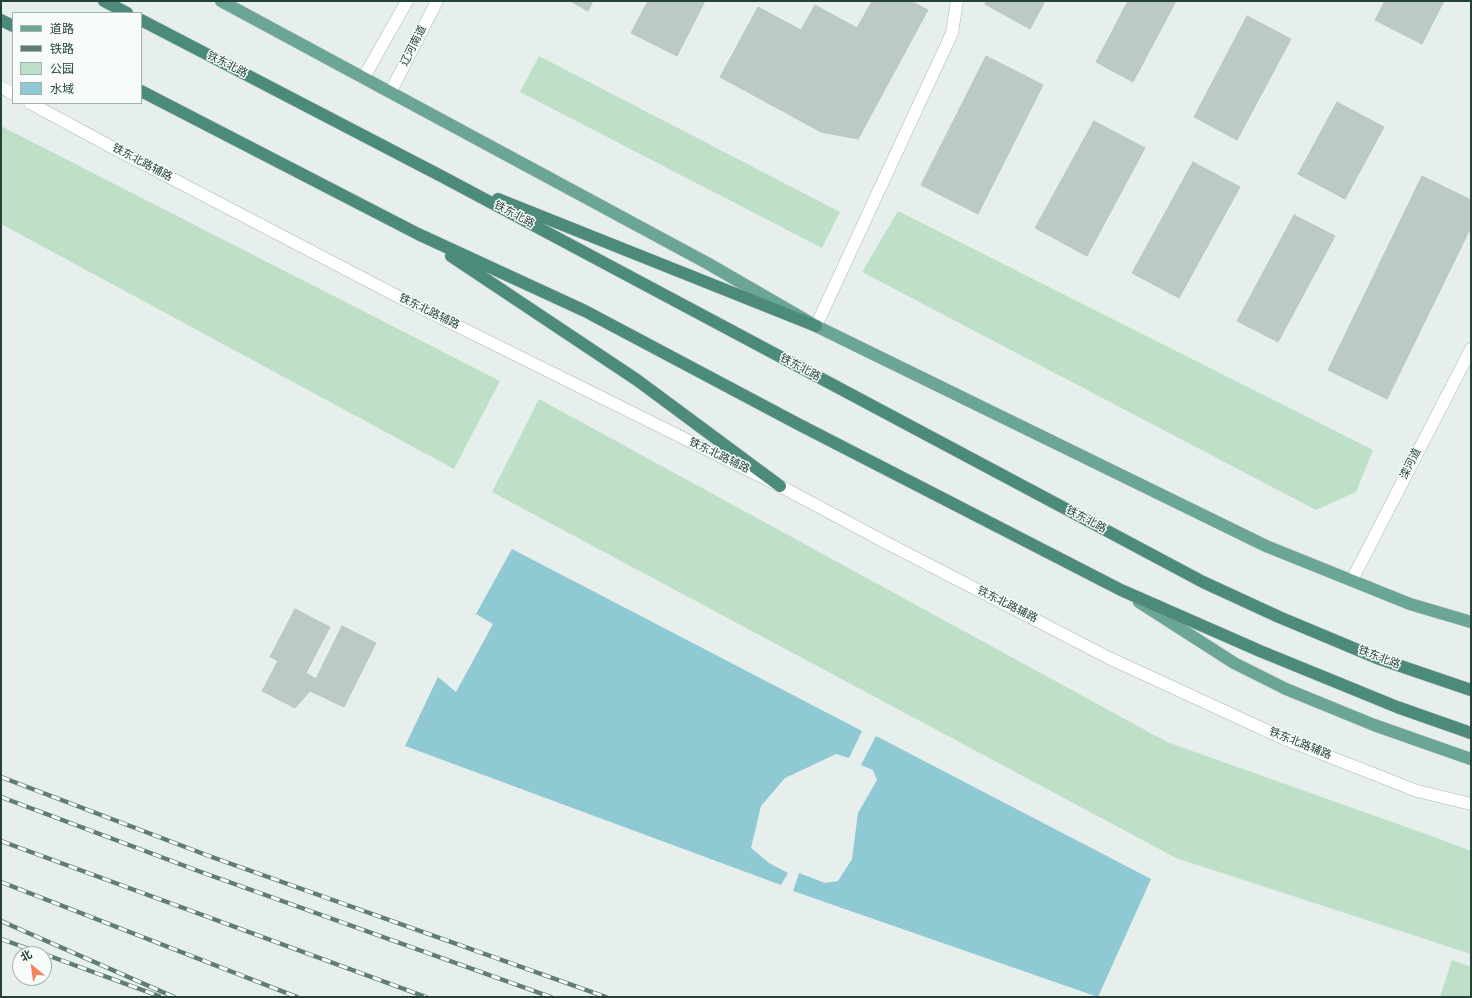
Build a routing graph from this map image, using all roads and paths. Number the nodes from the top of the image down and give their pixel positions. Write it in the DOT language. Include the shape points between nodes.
graph roads {
  1 [pos="104,1"];
  2 [pos="222,1"];
  3 [pos="407,1"];
  4 [pos="437,1"];
  5 [pos="957,1"];
  6 [pos="125,12"];
  7 [pos="1,20"];
  8 [pos="142,21"];
  9 [pos="12,26"];
  10 [pos="364,77"];
  11 [pos="1,87"];
  12 [pos="391,92"];
  13 [pos="12,93"];
  14 [pos="142,93"];
  15 [pos="32,104"];
  16 [pos="443,177"];
  17 [pos="418,234"];
  18 [pos="816,326"];
  19 [pos="1471,349"];
  20 [pos="780,486"];
  21 [pos="1352,580"];
  22 [pos="1121,590"];
  23 [pos="1471,622"];
  24 [pos="1471,690"];
  25 [pos="1471,733"];
  26 [pos="1471,759"];
  27 [pos="1471,804"];
  1 -- 6 [label="highway"];
  2 -- 10 [label="main road"];
  3 -- 10 [label="street"];
  4 -- 12 [label="street, 辽河南道"];
  5 -- 18 [label="street" via="952,33"];
  7 -- 9 [label="highway"];
  8 -- 16 [label="highway, 铁东北路"];
  10 -- 12 [label="main road"];
  11 -- 13 [label="street"];
  12 -- 18 [label="main road" via="707,263"];
  14 -- 17 [label="highway"];
  15 -- 20 [label="street, 铁东北路辅路" via="397,296"];
  16 -- 18 [label="highway"];
  16 -- 24 [label="highway, 铁东北路" via="1203,582 1377,658"];
  17 -- 20 [label="highway" via="637,380"];
  17 -- 22 [label="highway" via="585,311"];
  18 -- 21 [label="main road" via="1266,546"];
  19 -- 21 [label="street, 滦河道"];
  20 -- 27 [label="street, 铁东北路辅路" via="1109,658 1287,740 1417,791"];
  21 -- 23 [label="main road" via="1410,604"];
  22 -- 25 [label="highway" via="1260,651 1390,704"];
  22 -- 26 [label="main road" via="1234,663 1286,689 1374,725"];
}
